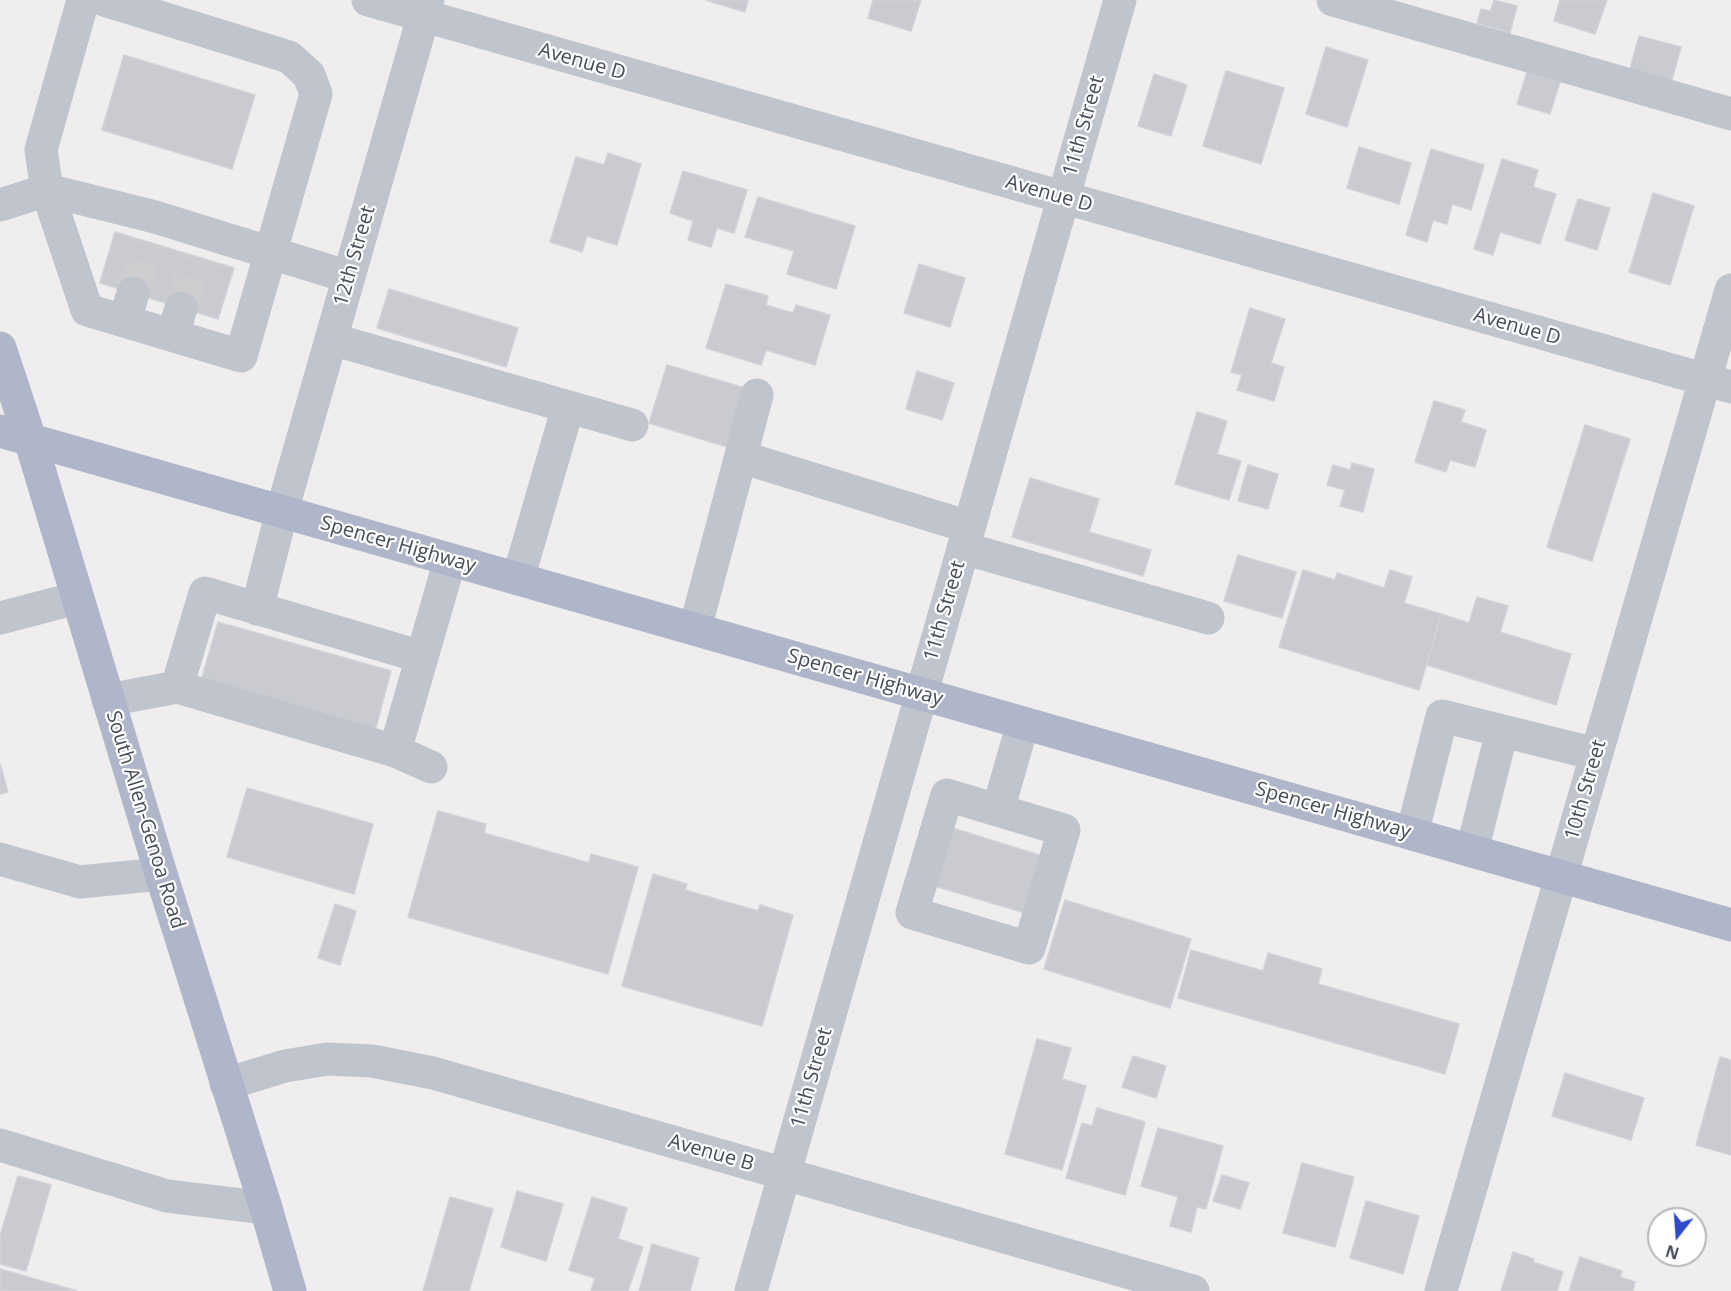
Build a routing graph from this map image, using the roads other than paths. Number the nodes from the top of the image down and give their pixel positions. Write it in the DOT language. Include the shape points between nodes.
graph roads {
  1 [pos="83,0"];
  2 [pos="104,0"];
  3 [pos="368,0"];
  4 [pos="1120,0"];
  5 [pos="1332,0"];
  6 [pos="426,8"];
  7 [pos="1731,114"];
  8 [pos="47,190"];
  9 [pos="1063,198"];
  10 [pos="0,205"];
  11 [pos="270,253"];
  12 [pos="349,276"];
  13 [pos="1731,290"];
  14 [pos="331,339"];
  15 [pos="0,348"];
  16 [pos="1718,384"];
  17 [pos="757,395"];
  18 [pos="568,407"];
  19 [pos="632,425"];
  20 [pos="15,435"];
  21 [pos="741,457"];
  22 [pos="282,511"];
  23 [pos="966,538"];
  24 [pos="450,560"];
  25 [pos="518,579"];
  26 [pos="77,597"];
  27 [pos="257,609"];
  28 [pos="0,618"];
  29 [pos="1208,618"];
  30 [pos="695,629"];
  31 [pos="422,657"];
  32 [pos="177,687"];
  33 [pos="922,694"];
  34 [pos="108,700"];
  35 [pos="1023,723"];
  36 [pos="1502,731"];
  37 [pos="395,751"];
  38 [pos="1596,754"];
  39 [pos="431,767"];
  40 [pos="998,810"];
  41 [pos="1412,834"];
  42 [pos="1472,851"];
  43 [pos="0,859"];
  44 [pos="161,874"];
  45 [pos="1561,876"];
  46 [pos="866,888"];
  47 [pos="915,903"];
  48 [pos="1731,925"];
  49 [pos="226,1084"];
  50 [pos="0,1145"];
  51 [pos="785,1174"];
  52 [pos="266,1208"];
  53 [pos="290,1291"];
  54 [pos="751,1291"];
  55 [pos="1193,1291"];
  56 [pos="1441,1291"];
  1 -- 8 [label="street" via="41,150"];
  2 -- 11 [label="street" via="289,57 309,75 316,94"];
  3 -- 6 [label="street, Avenue D"];
  4 -- 9 [label="street, 11th Street"];
  5 -- 7 [label="street"];
  6 -- 9 [label="street, Avenue D"];
  6 -- 12 [label="street, 12th Street"];
  8 -- 10 [label="street"];
  8 -- 11 [label="street" via="200,245"];
  8 -- 11 [label="street" via="87,310 129,307 177,322 241,356"];
  9 -- 16 [label="street, Avenue D"];
  9 -- 23 [label="street, 11th Street"];
  11 -- 12 [label="street"];
  12 -- 14 [label="street, 12th Street"];
  13 -- 16 [label="street, 10th Street"];
  14 -- 18 [label="street"];
  14 -- 22 [label="street, 12th Street"];
  15 -- 20 [label="main road, South Allen-Genoa Road"];
  16 -- 38 [label="street, 10th Street"];
  17 -- 21 [label="street"];
  18 -- 19 [label="street"];
  18 -- 25 [label="street"];
  20 -- 22 [label="main road, Spencer Highway"];
  20 -- 26 [label="main road, South Allen-Genoa Road"];
  21 -- 23 [label="street"];
  21 -- 30 [label="street"];
  22 -- 24 [label="main road, Spencer Highway"];
  22 -- 27 [label="street, 12th Street"];
  23 -- 29 [label="street"];
  23 -- 33 [label="street, 11th Street"];
  24 -- 25 [label="main road, Spencer Highway"];
  24 -- 31 [label="street"];
  25 -- 30 [label="main road, Spencer Highway"];
  26 -- 28 [label="street"];
  26 -- 34 [label="main road, South Allen-Genoa Road"];
  27 -- 31 [label="street"];
  27 -- 32 [label="street" via="205,593"];
  30 -- 33 [label="main road, Spencer Highway"];
  31 -- 37 [label="street"];
  32 -- 34 [label="street"];
  32 -- 37 [label="street"];
  33 -- 35 [label="main road, Spencer Highway"];
  33 -- 46 [label="street, 11th Street"];
  34 -- 44 [label="main road, South Allen-Genoa Road"];
  35 -- 40 [label="street"];
  35 -- 41 [label="main road, Spencer Highway"];
  36 -- 38 [label="street"];
  36 -- 41 [label="street" via="1442,716"];
  36 -- 42 [label="street"];
  37 -- 39 [label="street"];
  38 -- 45 [label="street, 10th Street"];
  40 -- 47 [label="street" via="947,795"];
  40 -- 47 [label="street" via="1064,830 1029,948 912,913"];
  41 -- 42 [label="main road, Spencer Highway"];
  42 -- 45 [label="main road, Spencer Highway"];
  43 -- 44 [label="street" via="80,882"];
  44 -- 49 [label="main road, South Allen-Genoa Road"];
  45 -- 48 [label="main road, Spencer Highway"];
  45 -- 56 [label="street, 10th Street"];
  46 -- 47 [label="street"];
  46 -- 51 [label="street, 11th Street"];
  49 -- 51 [label="street, Avenue B" via="285,1066 327,1059 372,1061 433,1073"];
  49 -- 52 [label="main road, South Allen-Genoa Road"];
  50 -- 52 [label="street" via="167,1196"];
  51 -- 54 [label="street, 11th Street"];
  51 -- 55 [label="street, Avenue B"];
  52 -- 53 [label="main road, South Allen-Genoa Road"];
}
